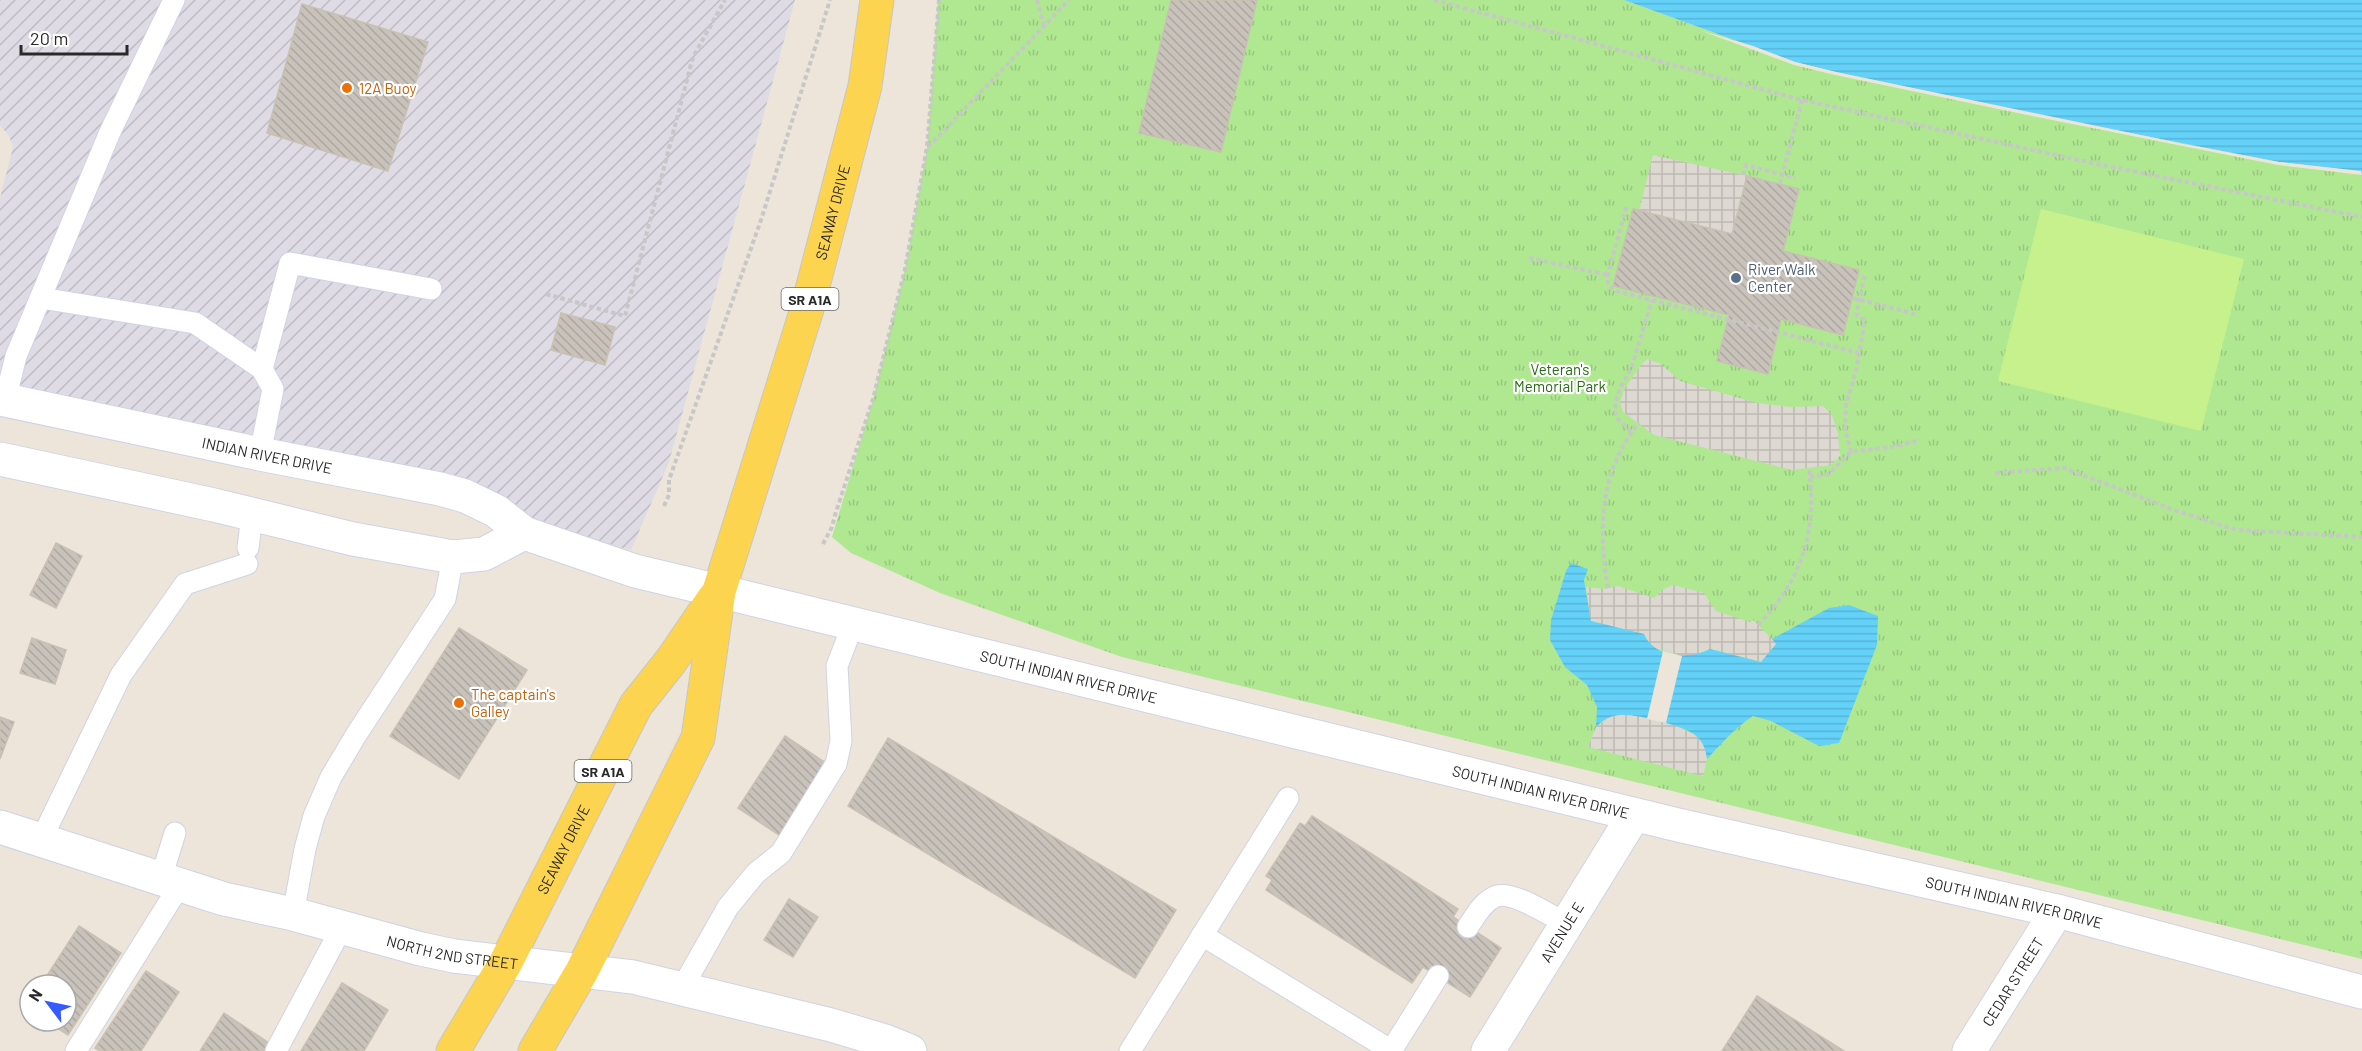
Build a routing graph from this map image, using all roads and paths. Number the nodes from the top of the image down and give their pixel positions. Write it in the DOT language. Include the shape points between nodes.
graph roads {
  1 [pos="174,0"];
  2 [pos="725,0"];
  3 [pos="830,0"];
  4 [pos="877,0"];
  5 [pos="939,0"];
  6 [pos="1037,0"];
  7 [pos="1069,0"];
  8 [pos="1434,0"];
  9 [pos="1044,26"];
  10 [pos="1802,100"];
  11 [pos="927,147"];
  12 [pos="1743,175"];
  13 [pos="1783,175"];
  14 [pos="1795,178"];
  15 [pos="1780,184"];
  16 [pos="1626,207"];
  17 [pos="2362,217"];
  18 [pos="1529,258"];
  19 [pos="1608,275"];
  20 [pos="1865,275"];
  21 [pos="431,289"];
  22 [pos="546,294"];
  23 [pos="41,298"];
  24 [pos="1853,298"];
  25 [pos="1653,300"];
  26 [pos="1859,300"];
  27 [pos="1915,314"];
  28 [pos="1859,352"];
  29 [pos="262,369"];
  30 [pos="3,400"];
  31 [pos="1639,423"];
  32 [pos="1631,432"];
  33 [pos="1920,440"];
  34 [pos="1851,452"];
  35 [pos="260,454"];
  36 [pos="0,459"];
  37 [pos="1809,468"];
  38 [pos="1995,473"];
  39 [pos="1810,477"];
  40 [pos="664,506"];
  41 [pos="252,515"];
  42 [pos="524,532"];
  43 [pos="2362,537"];
  44 [pos="823,544"];
  45 [pos="453,557"];
  46 [pos="1608,588"];
  47 [pos="718,591"];
  48 [pos="853,624"];
  49 [pos="1758,626"];
  50 [pos="1288,798"];
  51 [pos="1634,815"];
  52 [pos="0,827"];
  53 [pos="175,833"];
  54 [pos="41,840"];
  55 [pos="171,881"];
  56 [pos="2057,911"];
  57 [pos="293,914"];
  58 [pos="1567,924"];
  59 [pos="342,927"];
  60 [pos="1468,927"];
  61 [pos="1202,934"];
  62 [pos="506,962"];
  63 [pos="582,971"];
  64 [pos="1438,976"];
  65 [pos="682,988"];
  66 [pos="2362,992"];
  67 [pos="76,1051"];
  68 [pos="276,1051"];
  69 [pos="453,1051"];
  70 [pos="535,1051"];
  71 [pos="910,1051"];
  72 [pos="1130,1051"];
  73 [pos="1392,1051"];
  74 [pos="1488,1051"];
  75 [pos="1969,1051"];
  1 -- 23 [label="lane" via="110,132"];
  2 -- 22 [label="path" via="693,57 626,316"];
  3 -- 40 [label="path" via="761,220 669,480"];
  4 -- 47 [label="main road, SEAWAY DRIVE / SR A1A" via="865,86 807,309"];
  5 -- 11 [label="path"];
  6 -- 9 [label="path"];
  7 -- 9 [label="path"];
  8 -- 10 [label="path"];
  9 -- 11 [label="path"];
  10 -- 13 [label="path"];
  10 -- 17 [label="path"];
  11 -- 44 [label="path" via="905,269 873,399"];
  12 -- 13 [label="path" via="1746,165"];
  13 -- 14 [label="path"];
  13 -- 15 [label="path"];
  16 -- 19 [label="path"];
  18 -- 19 [label="path"];
  19 -- 25 [label="path" via="1608,285 1616,291"];
  20 -- 26 [label="path"];
  21 -- 29 [label="lane" via="290,263"];
  23 -- 29 [label="lane" via="195,323"];
  23 -- 30 [label="lane" via="16,356"];
  24 -- 26 [label="path"];
  25 -- 28 [label="path"];
  25 -- 32 [label="path" via="1631,369 1615,404 1616,417"];
  26 -- 27 [label="path"];
  26 -- 28 [label="path" via="1856,314 1865,321"];
  28 -- 34 [label="path" via="1846,405 1845,429"];
  29 -- 35 [label="lane" via="273,389"];
  30 -- 35 [label="street, INDIAN RIVER DRIVE"];
  31 -- 32 [label="path"];
  32 -- 46 [label="path" via="1617,455 1604,504 1601,542"];
  33 -- 34 [label="path"];
  34 -- 39 [label="path" via="1828,474"];
  35 -- 42 [label="street, INDIAN RIVER DRIVE" via="456,494 496,511"];
  36 -- 41 [label="street"];
  37 -- 39 [label="path"];
  38 -- 43 [label="path" via="2064,468 2237,530"];
  39 -- 49 [label="path" via="1811,519 1803,555 1794,579"];
  41 -- 45 [label="street" via="353,540"];
  41 -- 54 [label="lane" via="248,556 185,584 121,675"];
  42 -- 45 [label="street" via="484,554"];
  42 -- 47 [label="street, INDIAN RIVER DRIVE" via="635,571"];
  45 -- 57 [label="lane" via="446,599 331,777 314,816"];
  47 -- 48 [label="street, SOUTH INDIAN RIVER DRIVE"];
  47 -- 62 [label="main road, SEAWAY DRIVE / SR A1A" via="636,705"];
  47 -- 63 [label="main road, SEAWAY DRIVE / SR A1A" via="698,738"];
  48 -- 51 [label="street, SOUTH INDIAN RIVER DRIVE"];
  48 -- 65 [label="lane" via="837,666 841,741 836,764 781,852 756,873 728,907"];
  50 -- 61 [label="lane"];
  51 -- 56 [label="street, SOUTH INDIAN RIVER DRIVE"];
  51 -- 58 [label="street, AVENUE E"];
  52 -- 54 [label="street, NORTH 2ND STREET"];
  53 -- 55 [label="lane"];
  54 -- 55 [label="street, NORTH 2ND STREET"];
  55 -- 57 [label="street, NORTH 2ND STREET"];
  55 -- 67 [label="lane"];
  56 -- 66 [label="street, SOUTH INDIAN RIVER DRIVE"];
  56 -- 75 [label="street, CEDAR STREET"];
  57 -- 59 [label="street, NORTH 2ND STREET"];
  58 -- 60 [label="lane" via="1515,898 1497,896 1483,906"];
  58 -- 74 [label="street, AVENUE E"];
  59 -- 62 [label="street, NORTH 2ND STREET" via="454,956"];
  59 -- 68 [label="lane"];
  61 -- 72 [label="lane"];
  61 -- 73 [label="lane"];
  62 -- 63 [label="street, NORTH 2ND STREET"];
  62 -- 69 [label="main road, SEAWAY DRIVE / SR A1A"];
  63 -- 65 [label="street, NORTH 2ND STREET"];
  63 -- 70 [label="main road, SEAWAY DRIVE / SR A1A"];
  64 -- 73 [label="lane"];
  65 -- 71 [label="street, NORTH 2ND STREET" via="831,1025"];
}
